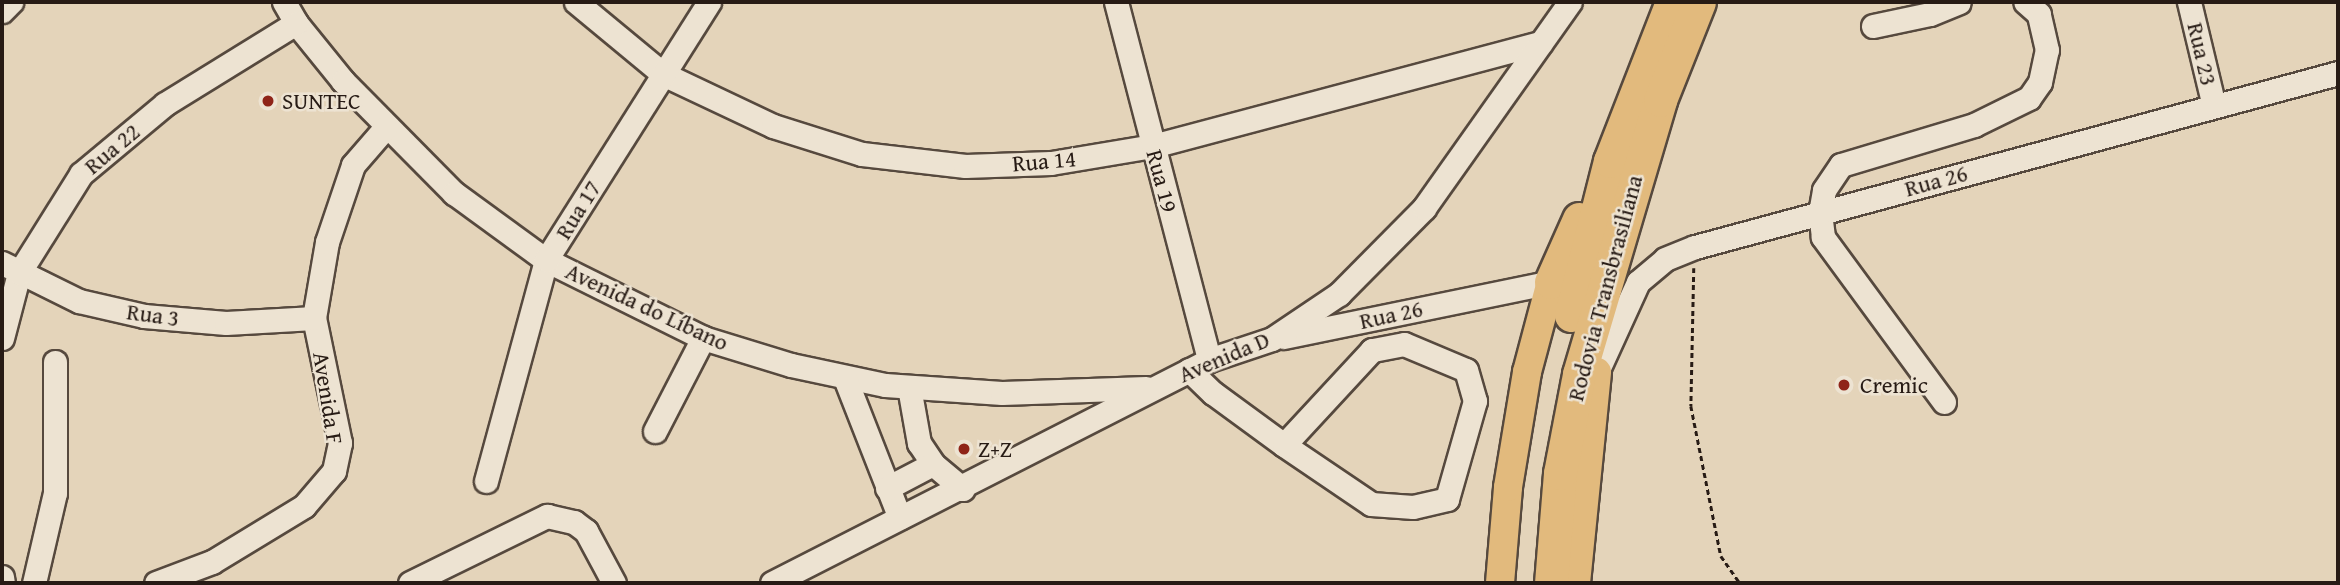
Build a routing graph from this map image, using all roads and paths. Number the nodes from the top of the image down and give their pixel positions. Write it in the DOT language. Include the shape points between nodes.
graph roads {
  1 [pos="10,2"];
  2 [pos="284,2"];
  3 [pos="576,2"];
  4 [pos="709,2"];
  5 [pos="1116,2"];
  6 [pos="1570,2"];
  7 [pos="1648,2"];
  8 [pos="1672,2"];
  9 [pos="1699,2"];
  10 [pos="1722,2"];
  11 [pos="1959,2"];
  12 [pos="2025,2"];
  13 [pos="2189,2"];
  14 [pos="2,11"];
  15 [pos="296,23"];
  16 [pos="1874,26"];
  17 [pos="1541,43"];
  18 [pos="1645,62"];
  19 [pos="2338,72"];
  20 [pos="663,74"];
  21 [pos="1660,100"];
  22 [pos="2214,106"];
  23 [pos="385,128"];
  24 [pos="1153,146"];
  25 [pos="1610,161"];
  26 [pos="1820,213"];
  27 [pos="1695,247"];
  28 [pos="546,260"];
  29 [pos="10,268"];
  30 [pos="1551,282"];
  31 [pos="1603,283"];
  32 [pos="314,318"];
  33 [pos="2,338"];
  34 [pos="703,338"];
  35 [pos="1272,339"];
  36 [pos="55,362"];
  37 [pos="1199,365"];
  38 [pos="1597,372"];
  39 [pos="845,378"];
  40 [pos="909,387"];
  41 [pos="1156,387"];
  42 [pos="1944,402"];
  43 [pos="655,431"];
  44 [pos="1284,445"];
  45 [pos="933,464"];
  46 [pos="486,481"];
  47 [pos="887,488"];
  48 [pos="963,489"];
  49 [pos="900,518"];
  50 [pos="2,577"];
  51 [pos="3,583"];
  52 [pos="34,583"];
  53 [pos="156,583"];
  54 [pos="410,583"];
  55 [pos="614,583"];
  56 [pos="772,583"];
  57 [pos="1500,583"];
  58 [pos="1528,583"];
  59 [pos="1551,583"];
  60 [pos="1576,583"];
  61 [pos="1740,583"];
  1 -- 14 [label="street"];
  2 -- 15 [label="street, Avenida do Líbano"];
  3 -- 20 [label="street, Rua 14"];
  4 -- 20 [label="street, Rua 17"];
  5 -- 24 [label="street, Rua 19"];
  6 -- 17 [label="street, Avenida D"];
  7 -- 18 [label="highway" via="1638,36"];
  8 -- 18 [label="highway, Rodovia Transbrasiliana"];
  9 -- 21 [label="highway, Rodovia Transbrasiliana"];
  10 -- 21 [label="highway"];
  11 -- 16 [label="street" via="1930,14"];
  12 -- 26 [label="street" via="2039,14 2047,50 2040,82 2029,98 1974,125 1840,165 1824,190"];
  13 -- 22 [label="street, Rua 23"];
  15 -- 23 [label="street, Avenida do Líbano"];
  15 -- 29 [label="street, Rua 22" via="165,104 81,174"];
  17 -- 24 [label="street, Rua 14"];
  17 -- 35 [label="street, Avenida D" via="1424,208 1339,294"];
  18 -- 25 [label="highway, Rodovia Transbrasiliana"];
  19 -- 22 [label="street, Rua 26"];
  20 -- 24 [label="street, Rua 14" via="773,126 862,154 965,166 1051,163"];
  20 -- 28 [label="street, Rua 17"];
  21 -- 31 [label="highway, Rodovia Transbrasiliana"];
  22 -- 26 [label="street, Rua 26"];
  23 -- 28 [label="street, Avenida do Líbano" via="454,193"];
  23 -- 32 [label="street, Avenida F" via="353,165 327,242"];
  24 -- 37 [label="street, Rua 19"];
  25 -- 30 [label="highway"];
  25 -- 58 [label="highway, Rodovia Transbrasiliana" via="1556,373 1537,474"];
  26 -- 27 [label="street, Rua 26"];
  26 -- 42 [label="street" via="1824,237"];
  27 -- 38 [label="street, Rua 26" via="1665,259 1638,282"];
  27 -- 61 [label="path" via="1691,405 1721,556"];
  28 -- 34 [label="street, Avenida do Líbano"];
  28 -- 46 [label="street, Rua 17"];
  29 -- 32 [label="street, Rua 3" via="79,301 145,316 226,323"];
  29 -- 33 [label="street, Rua 22"];
  30 -- 35 [label="street, Rua 26"];
  30 -- 57 [label="main road" via="1527,372 1508,486"];
  31 -- 38 [label="highway"];
  31 -- 59 [label="highway, Rodovia Transbrasiliana" via="1560,473"];
  32 -- 53 [label="street, Avenida F" via="340,443 334,471 304,506 212,562"];
  34 -- 39 [label="street, Avenida do Líbano"];
  34 -- 43 [label="street"];
  35 -- 37 [label="street, Avenida D"];
  36 -- 52 [label="street" via="55,493"];
  37 -- 41 [label="street, Avenida D"];
  37 -- 44 [label="street"];
  38 -- 60 [label="main road, Rodovia Transbrasiliana"];
  39 -- 40 [label="street, Avenida do Líbano"];
  39 -- 47 [label="street"];
  40 -- 41 [label="street, Avenida do Líbano" via="1084,393"];
  40 -- 45 [label="street" via="919,443"];
  41 -- 48 [label="street, Avenida D"];
  44 -- 44 [label="street" via="1371,504 1413,507 1447,499 1475,401 1466,370 1404,344 1372,350"];
  45 -- 47 [label="street"];
  45 -- 48 [label="street"];
  47 -- 49 [label="street"];
  48 -- 49 [label="street, Avenida D"];
  49 -- 56 [label="street, Avenida D"];
  50 -- 51 [label="street"];
  54 -- 55 [label="street" via="547,516 574,522 586,531"];
}
